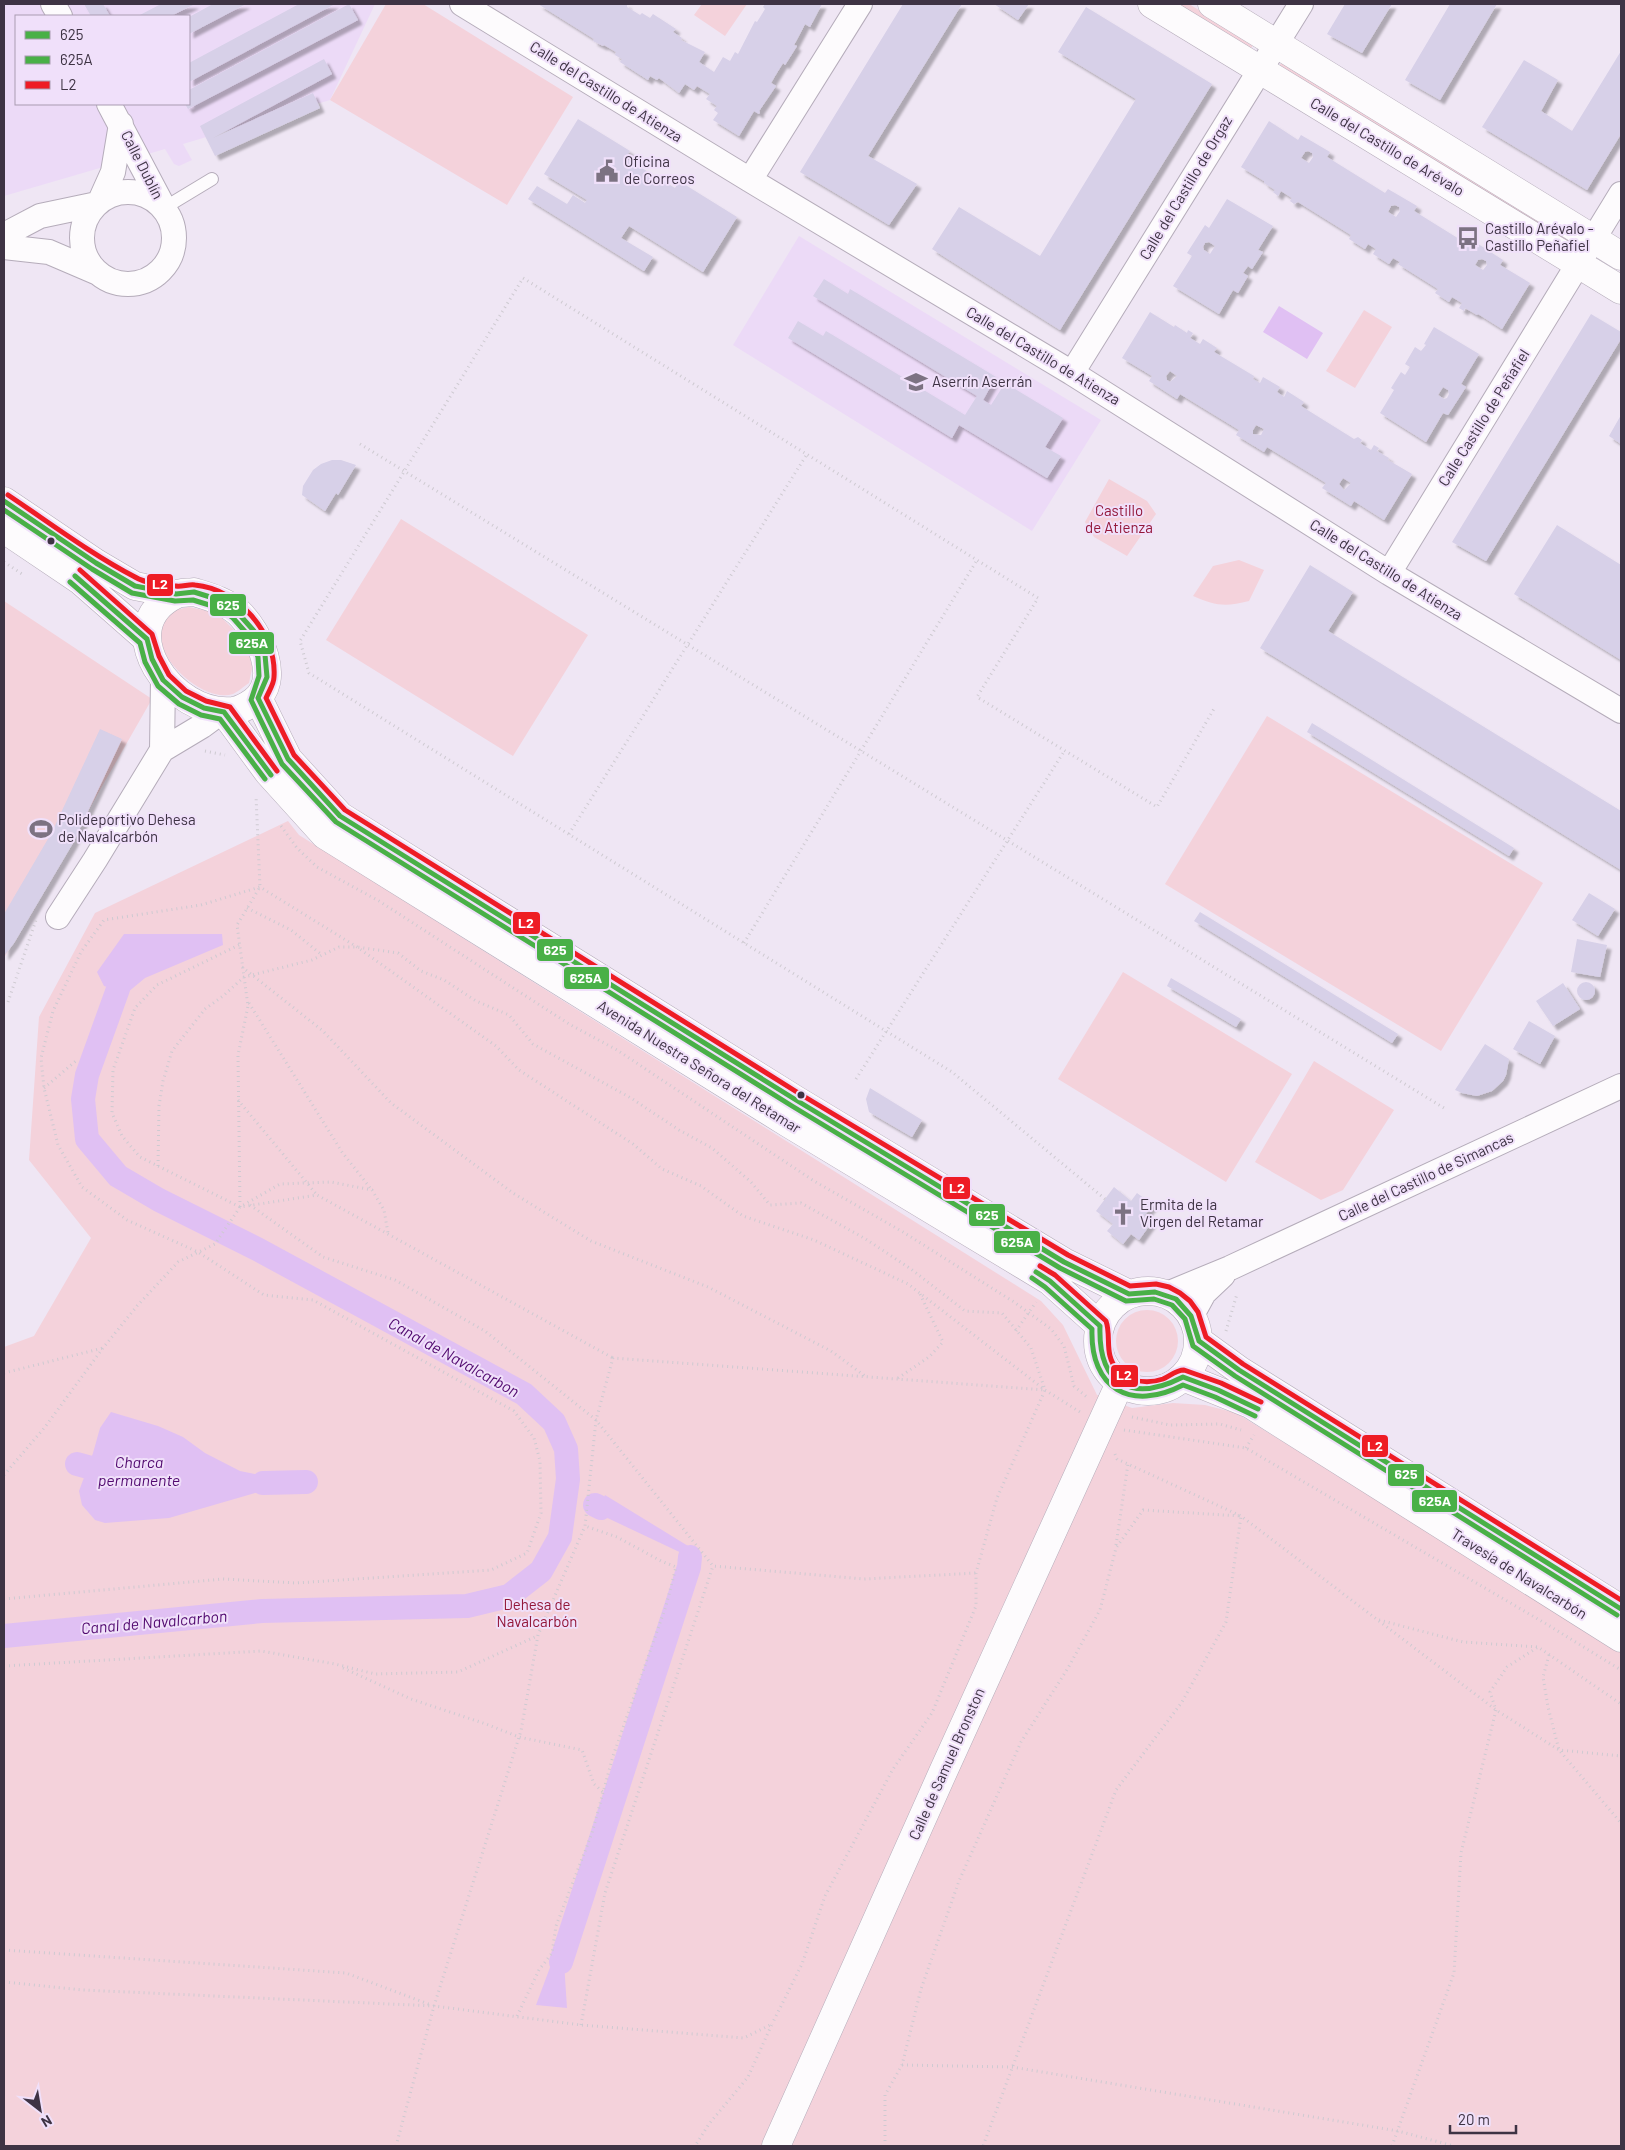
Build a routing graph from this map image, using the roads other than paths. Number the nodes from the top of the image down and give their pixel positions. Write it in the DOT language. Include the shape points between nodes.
graph roads {
  1 [pos="462,4"];
  2 [pos="860,4"];
  3 [pos="1152,4"];
  4 [pos="1212,4"];
  5 [pos="1301,4"];
  6 [pos="1277,43"];
  7 [pos="1259,69"];
  8 [pos="115,114"];
  9 [pos="212,179"];
  10 [pos="750,180"];
  11 [pos="1621,194"];
  12 [pos="98,203"];
  13 [pos="164,207"];
  14 [pos="4,235"];
  15 [pos="1594,239"];
  16 [pos="4,247"];
  17 [pos="1621,256"];
  18 [pos="1579,264"];
  19 [pos="98,273"];
  20 [pos="1621,290"];
  21 [pos="1072,373"];
  22 [pos="4,502"];
  23 [pos="4,529"];
  24 [pos="1388,573"];
  25 [pos="176,594"];
  26 [pos="148,639"];
  27 [pos="163,680"];
  28 [pos="258,698"];
  29 [pos="1621,711"];
  30 [pos="222,712"];
  31 [pos="162,750"];
  32 [pos="48,917"];
  33 [pos="1621,1086"];
  34 [pos="1230,1268"];
  35 [pos="1130,1294"];
  36 [pos="1167,1294"];
  37 [pos="1192,1315"];
  38 [pos="1100,1326"];
  39 [pos="1199,1341"];
  40 [pos="1183,1377"];
  41 [pos="1120,1383"];
  42 [pos="1621,1610"];
  43 [pos="1621,1638"];
  44 [pos="776,2146"];
  1 -- 10 [label="street, Calle del Castillo de Atienza"];
  2 -- 10 [label="street"];
  3 -- 7 [label="street, Calle del Castillo de Arévalo"];
  4 -- 6 [label="street, Calle del Castillo de Arévalo"];
  5 -- 6 [label="street, Calle del Castillo de Orgaz"];
  6 -- 7 [label="street, Calle del Castillo de Orgaz"];
  6 -- 15 [label="street, Calle del Castillo de Arévalo"];
  7 -- 18 [label="street, Calle del Castillo de Arévalo"];
  7 -- 21 [label="street, Calle del Castillo de Orgaz"];
  8 -- 12 [label="street, Calle Dublín" via="113,172"];
  8 -- 13 [label="street, Calle Dublín"];
  9 -- 13 [label="lane"];
  10 -- 21 [label="street, Calle del Castillo de Atienza"];
  11 -- 15 [label="street, Calle Castillo de Peñafiel"];
  12 -- 13 [label="street" via="119,192 142,194"];
  12 -- 14 [label="street" via="40,216"];
  12 -- 19 [label="street" via="86,218 82,239 87,258"];
  13 -- 19 [label="street" via="174,228 172,253 158,274 138,283 116,282"];
  15 -- 17 [label="street, Calle del Castillo de Arévalo"];
  15 -- 18 [label="street, Calle Castillo de Peñafiel"];
  16 -- 19 [label="street" via="49,252"];
  18 -- 20 [label="street, Calle del Castillo de Arévalo"];
  18 -- 24 [label="street, Calle Castillo de Peñafiel"];
  21 -- 24 [label="street, Calle del Castillo de Atienza"];
  22 -- 25 [label="street" via="136,586"];
  23 -- 26 [label="street" via="81,581"];
  24 -- 29 [label="street, Calle del Castillo de Atienza"];
  25 -- 26 [label="street" via="158,609 149,622"];
  25 -- 28 [label="street" via="194,592 223,601 254,631 265,656 267,677"];
  26 -- 27 [label="street" via="152,659"];
  27 -- 30 [label="street" via="182,697 204,708"];
  27 -- 31 [label="street"];
  28 -- 30 [label="street" via="240,710"];
  28 -- 35 [label="street, Avenida Nuestra Señora del Retamar" via="288,759 340,816 796,1100 1064,1262"];
  30 -- 31 [label="street"];
  30 -- 38 [label="street, Avenida Nuestra Señora del Retamar" via="268,772 325,835 1050,1280"];
  31 -- 32 [label="street" via="95,860"];
  33 -- 34 [label="street, Calle del Castillo de Simancas"];
  34 -- 36 [label="street, Calle del Castillo de Simancas"];
  34 -- 37 [label="street, Calle del Castillo de Simancas" via="1204,1293"];
  35 -- 36 [label="street" via="1142,1291"];
  35 -- 38 [label="street" via="1111,1307"];
  36 -- 37 [label="street" via="1181,1302"];
  37 -- 39 [label="street"];
  38 -- 41 [label="street" via="1101,1358"];
  39 -- 40 [label="street" via="1197,1354"];
  39 -- 42 [label="street, Travesía de Navalcarbón" via="1239,1370"];
  40 -- 41 [label="street" via="1169,1387 1153,1391"];
  40 -- 43 [label="street, Travesía de Navalcarbón" via="1250,1404"];
  41 -- 44 [label="street, Calle de Samuel Bronston"];
}
